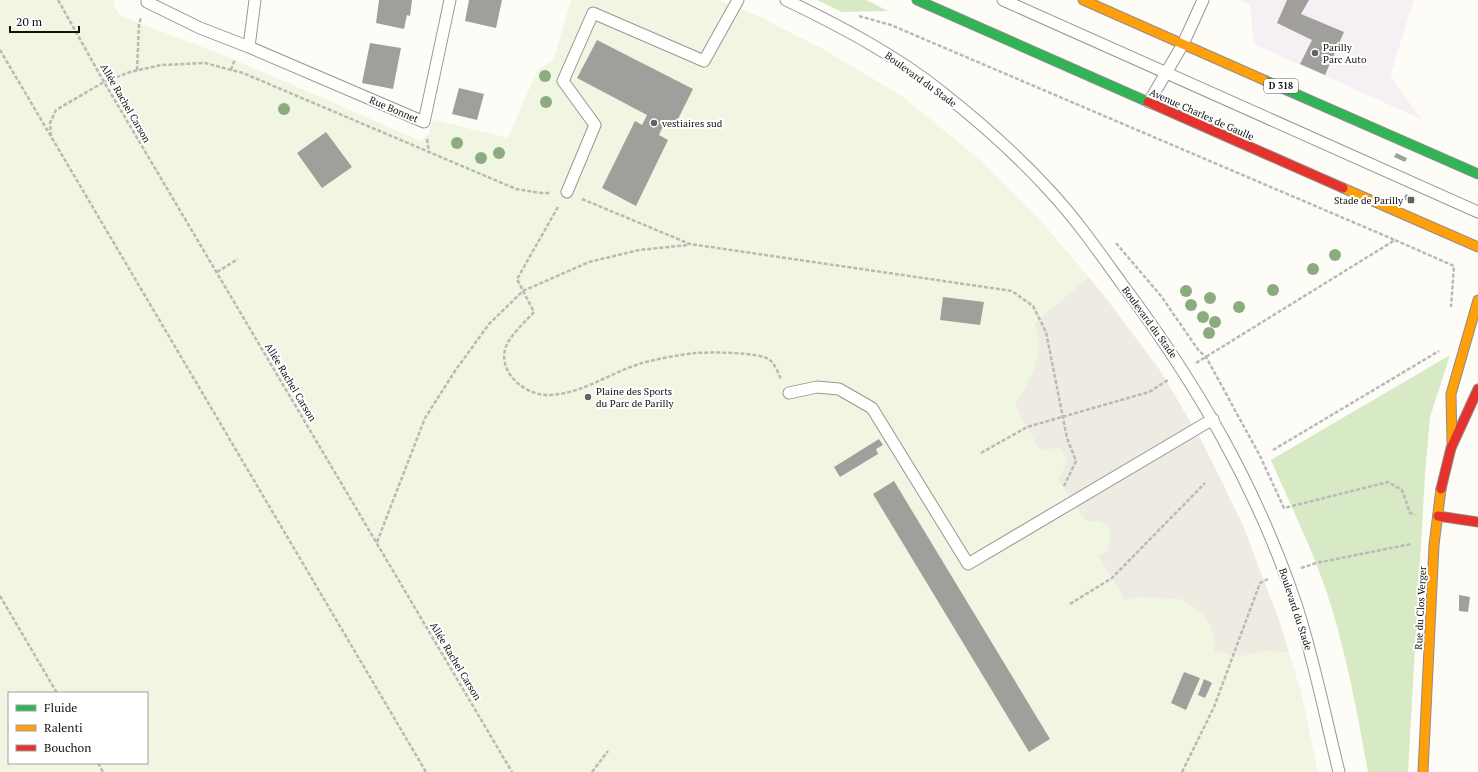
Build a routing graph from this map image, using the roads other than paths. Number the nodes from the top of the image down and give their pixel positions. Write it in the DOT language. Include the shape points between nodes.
graph roads {
  1 [pos="255,0"];
  2 [pos="450,0"];
  3 [pos="738,0"];
  4 [pos="786,0"];
  5 [pos="917,0"];
  6 [pos="1003,0"];
  7 [pos="1084,0"];
  8 [pos="1203,0"];
  9 [pos="147,1"];
  10 [pos="1183,44"];
  11 [pos="249,46"];
  12 [pos="1166,73"];
  13 [pos="1149,102"];
  14 [pos="1478,174"];
  15 [pos="567,192"];
  16 [pos="1478,212"];
  17 [pos="1478,247"];
  18 [pos="1478,300"];
  19 [pos="1478,388"];
  20 [pos="789,393"];
  21 [pos="1213,419"];
  22 [pos="1452,447"];
  23 [pos="1438,516"];
  24 [pos="1478,522"];
  25 [pos="1339,772"];
  26 [pos="1423,772"];
  1 -- 11 [label="lane"];
  2 -- 11 [label="lane, Rue Bonnet" via="424,122"];
  3 -- 15 [label="lane" via="704,60 593,13 563,81 595,125"];
  4 -- 21 [label="lane, Boulevard du Stade" via="883,52 941,92 1005,145 1050,191 1095,247 1184,370"];
  5 -- 13 [label="main road, Avenue Charles de Gaulle"];
  6 -- 12 [label="lane"];
  7 -- 10 [label="main road, D 318"];
  8 -- 10 [label="lane"];
  9 -- 11 [label="lane" via="200,28"];
  10 -- 12 [label="lane"];
  10 -- 14 [label="main road, D 318"];
  12 -- 13 [label="lane"];
  12 -- 16 [label="lane"];
  13 -- 17 [label="main road, Avenue Charles de Gaulle"];
  18 -- 22 [label="main road, Rue du Clos Verger" via="1450,394"];
  19 -- 22 [label="main road, Rue du Clos Verger"];
  20 -- 21 [label="lane" via="818,387 839,389 872,408 968,564"];
  21 -- 25 [label="lane, Boulevard du Stade" via="1255,501 1285,573 1310,651"];
  22 -- 23 [label="main road, Rue du Clos Verger" via="1445,470"];
  23 -- 24 [label="main road"];
  23 -- 26 [label="main road, Rue du Clos Verger" via="1434,545"];
}
